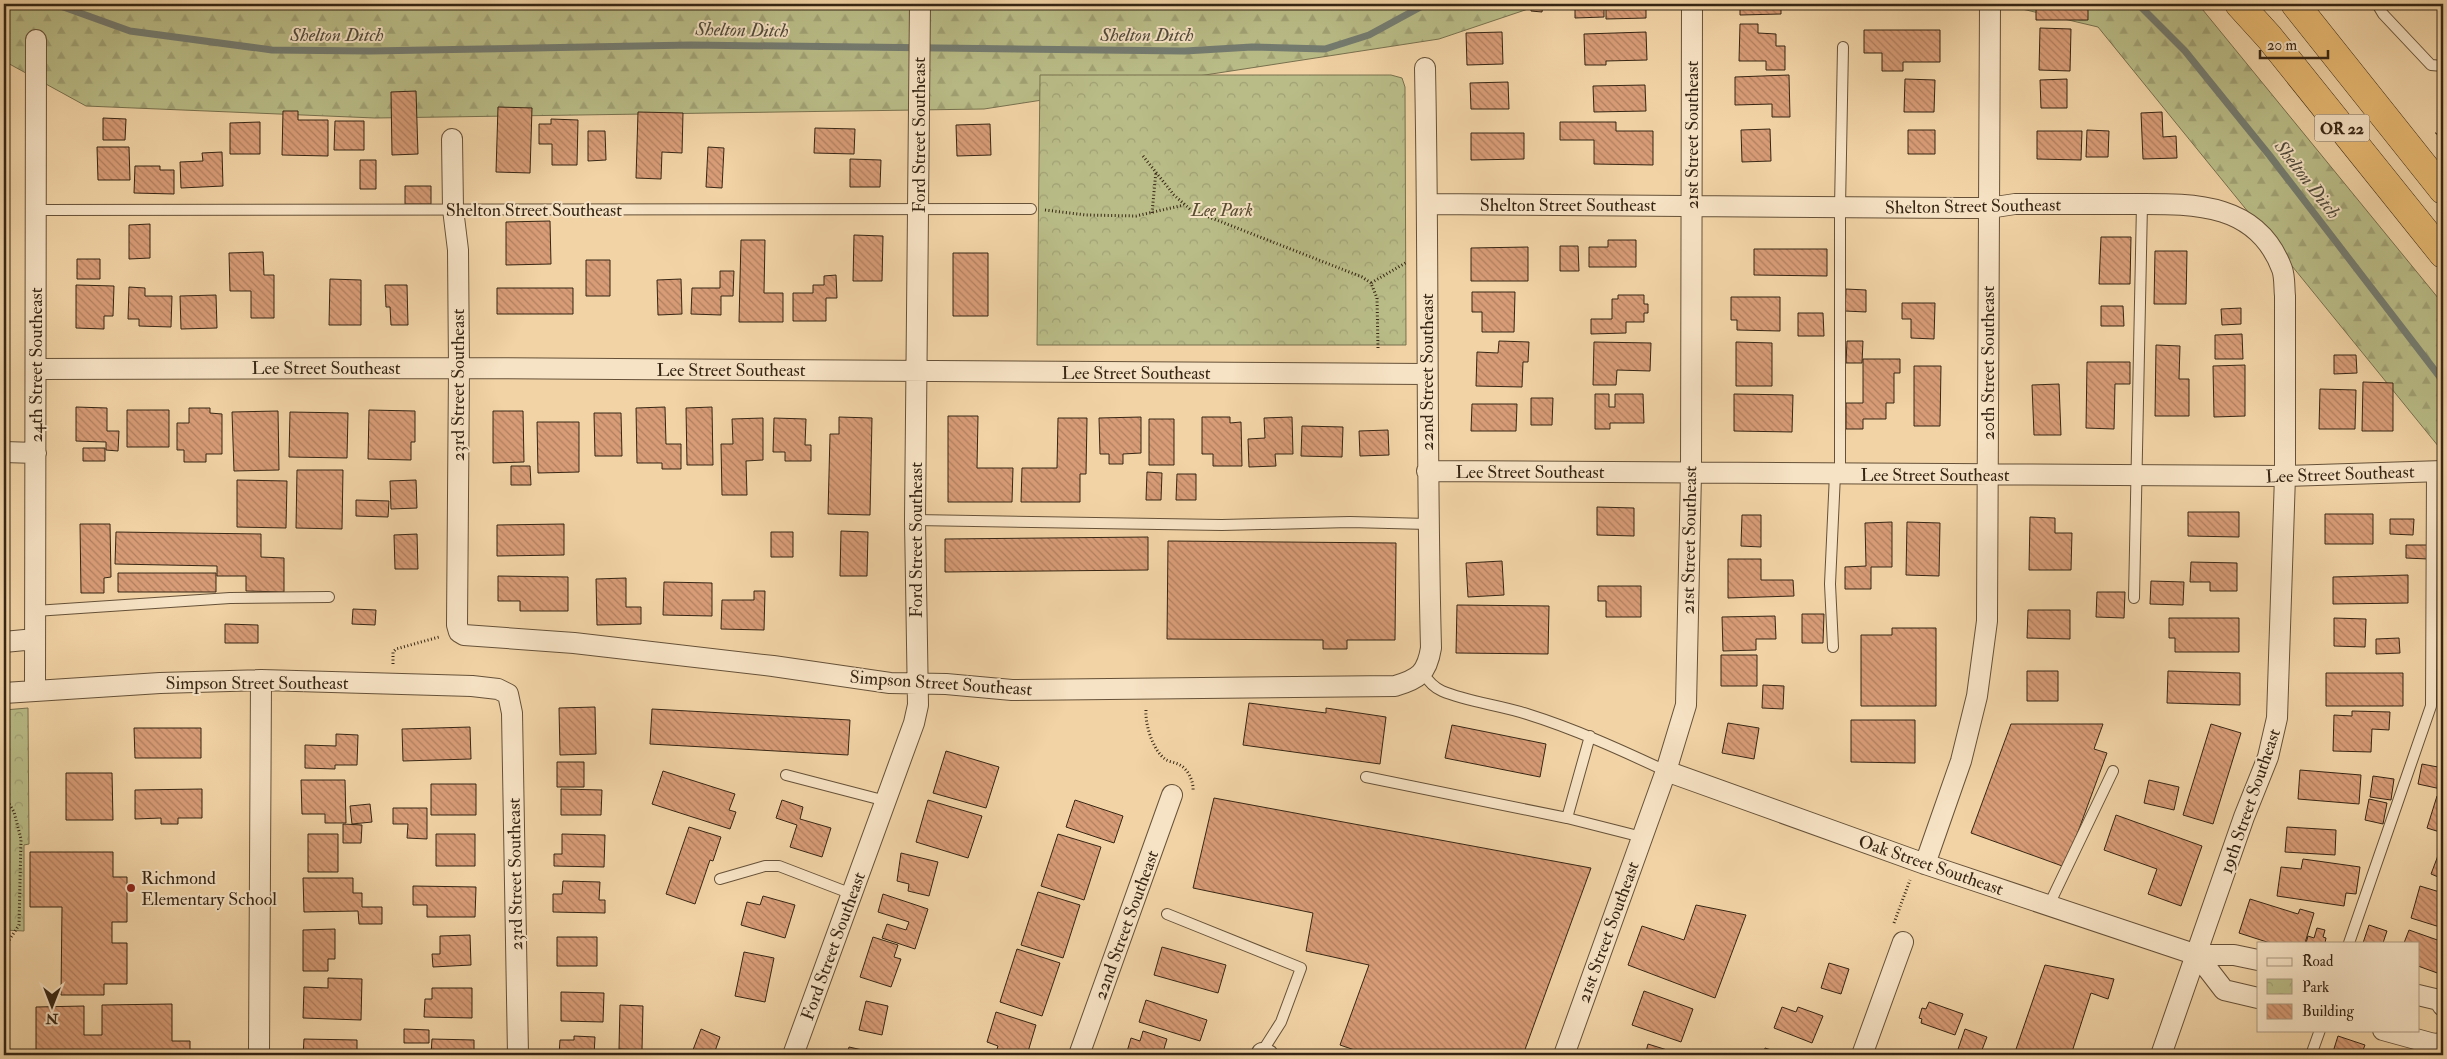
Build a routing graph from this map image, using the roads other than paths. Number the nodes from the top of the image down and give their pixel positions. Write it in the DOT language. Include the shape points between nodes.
graph roads {
  1 [pos="920,4"];
  2 [pos="1692,4"];
  3 [pos="1990,4"];
  4 [pos="2239,4"];
  5 [pos="2377,4"];
  6 [pos="2301,6"];
  7 [pos="36,40"];
  8 [pos="1843,47"];
  9 [pos="2443,66"];
  10 [pos="1425,68"];
  11 [pos="452,139"];
  12 [pos="2443,190"];
  13 [pos="1428,204"];
  14 [pos="2142,204"];
  15 [pos="1692,206"];
  16 [pos="1840,207"];
  17 [pos="1989,208"];
  18 [pos="453,209"];
  19 [pos="1031,209"];
  20 [pos="36,210"];
  21 [pos="919,211"];
  22 [pos="2443,254"];
  23 [pos="459,368"];
  24 [pos="36,369"];
  25 [pos="917,372"];
  26 [pos="1426,374"];
  27 [pos="4,452"];
  28 [pos="36,452"];
  29 [pos="1427,471"];
  30 [pos="2438,471"];
  31 [pos="1691,473"];
  32 [pos="1837,474"];
  33 [pos="1987,476"];
  34 [pos="2137,476"];
  35 [pos="2285,476"];
  36 [pos="915,520"];
  37 [pos="1428,524"];
  38 [pos="328,597"];
  39 [pos="2134,598"];
  40 [pos="35,611"];
  41 [pos="459,632"];
  42 [pos="35,639"];
  43 [pos="4,642"];
  44 [pos="1833,647"];
  45 [pos="1423,673"];
  46 [pos="261,680"];
  47 [pos="917,683"];
  48 [pos="35,690"];
  49 [pos="4,693"];
  50 [pos="508,694"];
  51 [pos="1590,736"];
  52 [pos="1666,771"];
  53 [pos="2113,771"];
  54 [pos="786,775"];
  55 [pos="1366,777"];
  56 [pos="1172,794"];
  57 [pos="886,801"];
  58 [pos="1567,818"];
  59 [pos="1642,837"];
  60 [pos="1925,864"];
  61 [pos="720,879"];
  62 [pos="852,894"];
  63 [pos="2048,905"];
  64 [pos="1166,914"];
  65 [pos="1902,942"];
  66 [pos="2349,942"];
  67 [pos="2197,955"];
  68 [pos="2257,960"];
  69 [pos="2420,995"];
  70 [pos="2257,998"];
  71 [pos="2443,1006"];
  72 [pos="2319,1032"];
  73 [pos="2390,1032"];
  74 [pos="2443,1043"];
  75 [pos="1263,1054"];
  76 [pos="259,1055"];
  77 [pos="518,1055"];
  78 [pos="794,1055"];
  79 [pos="1079,1055"];
  80 [pos="1564,1055"];
  81 [pos="1862,1055"];
  82 [pos="2161,1055"];
  83 [pos="2311,1055"];
  1 -- 21 [label="street, Ford Street Southeast"];
  2 -- 15 [label="street, 21st Street Southeast"];
  3 -- 17 [label="street, 20th Street Southeast"];
  4 -- 22 [label="highway, OR 22"];
  5 -- 9 [label="lane" via="2430,65"];
  6 -- 12 [label="highway, OR 22"];
  7 -- 20 [label="street, 24th Street Southeast"];
  8 -- 16 [label="lane"];
  10 -- 13 [label="street, 22nd Street Southeast"];
  11 -- 18 [label="street, 23rd Street Southeast"];
  13 -- 15 [label="street, Shelton Street Southeast"];
  13 -- 26 [label="street, 22nd Street Southeast"];
  14 -- 17 [label="street, Shelton Street Southeast" via="2015,204"];
  14 -- 34 [label="lane"];
  14 -- 35 [label="street, Shelton Street Southeast" via="2196,204 2227,212 2254,227 2269,244 2282,270 2285,296"];
  15 -- 16 [label="street, Shelton Street Southeast"];
  15 -- 31 [label="street, 21st Street Southeast"];
  16 -- 17 [label="street, Shelton Street Southeast"];
  16 -- 32 [label="lane"];
  17 -- 33 [label="street, 20th Street Southeast"];
  18 -- 20 [label="lane, Shelton Street Southeast"];
  18 -- 21 [label="lane, Shelton Street Southeast"];
  18 -- 23 [label="street, 23rd Street Southeast" via="458,250"];
  19 -- 21 [label="lane, Shelton Street Southeast"];
  20 -- 24 [label="street, 24th Street Southeast"];
  21 -- 25 [label="street, Ford Street Southeast"];
  23 -- 24 [label="street, Lee Street Southeast"];
  23 -- 25 [label="street, Lee Street Southeast"];
  23 -- 41 [label="street, 23rd Street Southeast"];
  24 -- 28 [label="street, 24th Street Southeast"];
  25 -- 26 [label="street, Lee Street Southeast"];
  25 -- 36 [label="street, Ford Street Southeast"];
  26 -- 29 [label="street, 22nd Street Southeast"];
  27 -- 28 [label="street"];
  28 -- 40 [label="street, 24th Street Southeast"];
  29 -- 31 [label="street, Lee Street Southeast"];
  29 -- 37 [label="street, 22nd Street Southeast"];
  30 -- 35 [label="street, Lee Street Southeast"];
  30 -- 66 [label="lane" via="2431,706"];
  31 -- 32 [label="street, Lee Street Southeast"];
  31 -- 52 [label="street, 21st Street Southeast" via="1686,705"];
  32 -- 33 [label="street, Lee Street Southeast"];
  32 -- 44 [label="lane" via="1830,584"];
  33 -- 34 [label="street, Lee Street Southeast"];
  33 -- 60 [label="street, 20th Street Southeast" via="1987,621 1977,696 1961,761"];
  34 -- 35 [label="street, Lee Street Southeast"];
  34 -- 39 [label="lane"];
  35 -- 67 [label="street, 19th Street Southeast" via="2275,736"];
  36 -- 37 [label="lane" via="1222,525"];
  36 -- 47 [label="street, Ford Street Southeast"];
  37 -- 45 [label="street, 22nd Street Southeast" via="1431,648"];
  38 -- 40 [label="lane" via="230,598"];
  40 -- 42 [label="street, 24th Street Southeast"];
  41 -- 47 [label="street, Simpson Street Southeast" via="472,636 773,666 890,683"];
  42 -- 43 [label="street"];
  42 -- 48 [label="street, 24th Street Southeast"];
  45 -- 47 [label="street, Simpson Street Southeast" via="1410,682 1395,686 1030,690"];
  45 -- 51 [label="lane" via="1432,686 1442,691 1502,706"];
  46 -- 48 [label="street, Simpson Street Southeast"];
  46 -- 50 [label="street, Simpson Street Southeast" via="472,686 498,689"];
  46 -- 76 [label="street"];
  47 -- 57 [label="street, Ford Street Southeast" via="918,705 914,723"];
  48 -- 49 [label="street, Simpson Street Southeast"];
  50 -- 77 [label="street, 23rd Street Southeast" via="512,713"];
  51 -- 52 [label="lane"];
  51 -- 58 [label="lane"];
  52 -- 59 [label="street, 21st Street Southeast"];
  52 -- 60 [label="street, Oak Street Southeast"];
  53 -- 63 [label="lane"];
  54 -- 57 [label="lane"];
  55 -- 58 [label="lane"];
  56 -- 79 [label="street, 22nd Street Southeast"];
  57 -- 62 [label="street, Ford Street Southeast"];
  58 -- 59 [label="lane"];
  59 -- 80 [label="street, 21st Street Southeast"];
  60 -- 63 [label="street, Oak Street Southeast"];
  61 -- 62 [label="lane" via="765,866 779,866"];
  62 -- 78 [label="street, Ford Street Southeast"];
  63 -- 67 [label="street, Oak Street Southeast"];
  64 -- 75 [label="lane" via="1301,968 1281,1022"];
  65 -- 81 [label="street"];
  67 -- 68 [label="street, Oak Street Southeast" via="2234,955"];
  67 -- 70 [label="street" via="2224,990"];
  67 -- 82 [label="street, 19th Street Southeast"];
  69 -- 71 [label="street" via="2439,1000"];
  72 -- 83 [label="lane"];
  73 -- 74 [label="street" via="2434,1044"];
}
